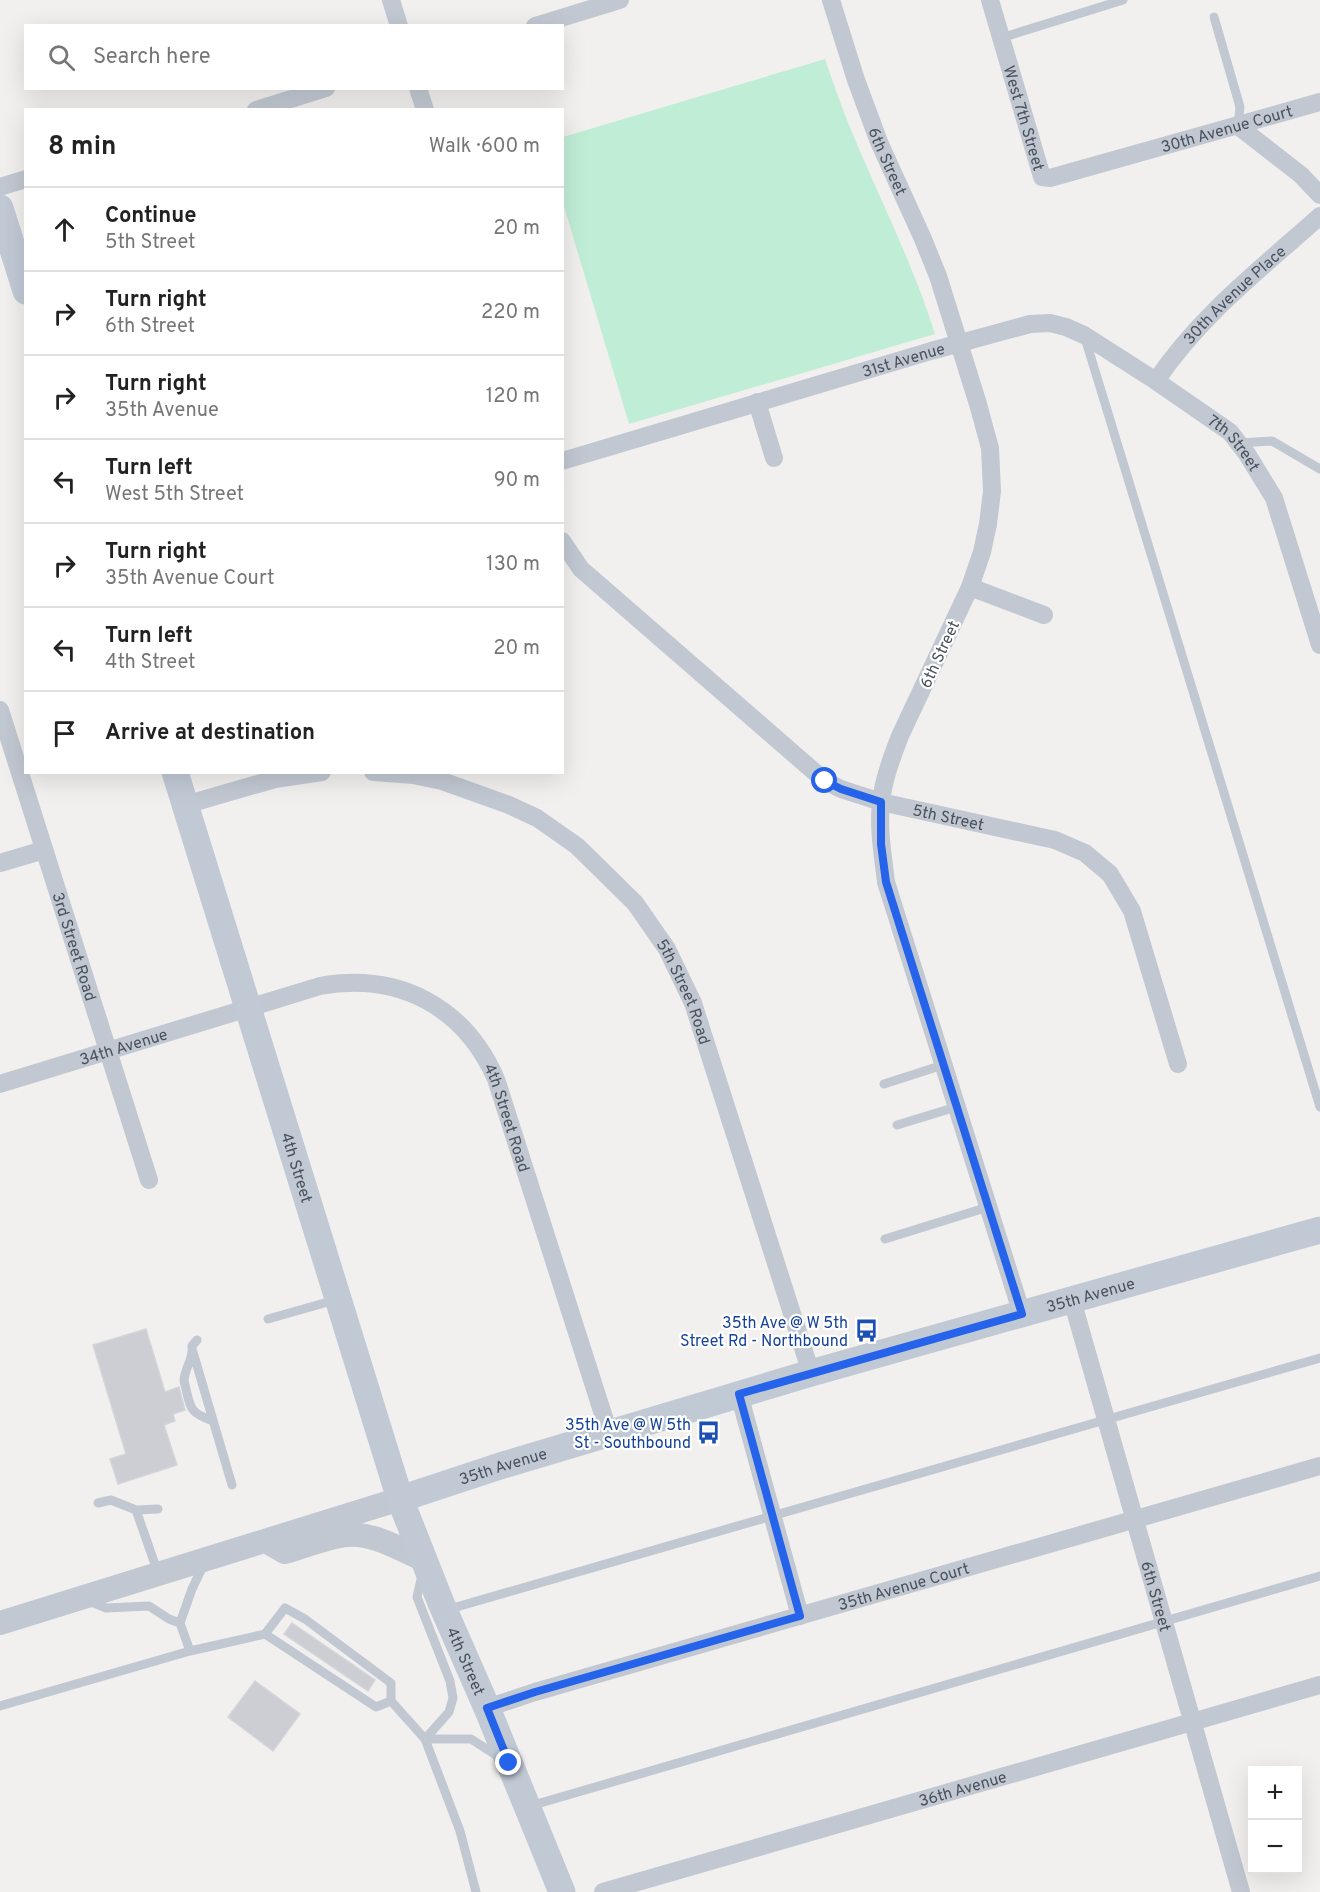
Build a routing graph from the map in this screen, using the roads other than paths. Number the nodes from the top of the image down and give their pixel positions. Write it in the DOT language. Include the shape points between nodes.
graph roads {
  1 [pos="391,0"];
  2 [pos="620,0"];
  3 [pos="831,0"];
  4 [pos="991,0"];
  5 [pos="1123,0"];
  6 [pos="1214,17"];
  7 [pos="398,24"];
  8 [pos="542,24"];
  9 [pos="1001,38"];
  10 [pos="320,90"];
  11 [pos="419,90"];
  12 [pos="1320,102"];
  13 [pos="262,108"];
  14 [pos="424,108"];
  15 [pos="1238,126"];
  16 [pos="1135,153"];
  17 [pos="24,180"];
  18 [pos="0,187"];
  19 [pos="1320,195"];
  20 [pos="0,208"];
  21 [pos="1320,216"];
  22 [pos="24,285"];
  23 [pos="1050,323"];
  24 [pos="1084,335"];
  25 [pos="959,343"];
  26 [pos="1156,381"];
  27 [pos="757,402"];
  28 [pos="1238,443"];
  29 [pos="774,458"];
  30 [pos="564,459"];
  31 [pos="1320,469"];
  32 [pos="564,544"];
  33 [pos="970,588"];
  34 [pos="1044,615"];
  35 [pos="1320,645"];
  36 [pos="0,710"];
  37 [pos="176,774"];
  38 [pos="309,774"];
  39 [pos="400,774"];
  40 [pos="881,802"];
  41 [pos="185,805"];
  42 [pos="44,850"];
  43 [pos="0,863"];
  44 [pos="248,1008"];
  45 [pos="108,1050"];
  46 [pos="1178,1064"];
  47 [pos="943,1065"];
  48 [pos="0,1084"];
  49 [pos="884,1084"];
  50 [pos="956,1107"];
  51 [pos="1320,1107"];
  52 [pos="897,1125"];
  53 [pos="149,1180"];
  54 [pos="988,1207"];
  55 [pos="1320,1230"];
  56 [pos="885,1239"];
  57 [pos="338,1299"];
  58 [pos="1072,1300"];
  59 [pos="1022,1314"];
  60 [pos="268,1319"];
  61 [pos="197,1340"];
  62 [pos="193,1352"];
  63 [pos="1320,1358"];
  64 [pos="811,1373"];
  65 [pos="739,1394"];
  66 [pos="1106,1419"];
  67 [pos="213,1421"];
  68 [pos="609,1433"];
  69 [pos="1320,1466"];
  70 [pos="232,1485"];
  71 [pos="400,1499"];
  72 [pos="98,1503"];
  73 [pos="158,1509"];
  74 [pos="135,1510"];
  75 [pos="772,1517"];
  76 [pos="1136,1520"];
  77 [pos="266,1541"];
  78 [pos="206,1559"];
  79 [pos="425,1562"];
  80 [pos="158,1574"];
  81 [pos="1320,1576"];
  82 [pos="82,1598"];
  83 [pos="444,1611"];
  84 [pos="800,1616"];
  85 [pos="305,1619"];
  86 [pos="1164,1620"];
  87 [pos="0,1623"];
  88 [pos="180,1623"];
  89 [pos="298,1628"];
  90 [pos="265,1634"];
  91 [pos="290,1638"];
  92 [pos="283,1647"];
  93 [pos="307,1650"];
  94 [pos="189,1651"];
  95 [pos="301,1659"];
  96 [pos="1320,1685"];
  97 [pos="391,1701"];
  98 [pos="0,1706"];
  99 [pos="487,1708"];
  100 [pos="1192,1723"];
  101 [pos="425,1739"];
  102 [pos="509,1763"];
  103 [pos="527,1807"];
  104 [pos="476,1892"];
  105 [pos="562,1892"];
  106 [pos="603,1892"];
  107 [pos="1241,1892"];
  1 -- 7 [label="street"];
  2 -- 8 [label="street"];
  3 -- 25 [label="street, 6th Street" via="879,142 924,239"];
  4 -- 9 [label="street, West 7th Street"];
  5 -- 9 [label="lane"];
  6 -- 15 [label="lane" via="1240,107"];
  9 -- 16 [label="street, West 7th Street" via="1042,177"];
  10 -- 13 [label="street"];
  11 -- 14 [label="street"];
  12 -- 15 [label="street, 30th Avenue Court"];
  15 -- 16 [label="street, 30th Avenue Court"];
  15 -- 19 [label="street" via="1301,175"];
  17 -- 18 [label="street"];
  20 -- 22 [label="main road"];
  21 -- 26 [label="street, 30th Avenue Place" via="1198,327"];
  23 -- 24 [label="street, 7th Street"];
  23 -- 25 [label="street, 31st Avenue" via="1030,324"];
  24 -- 26 [label="street, 7th Street"];
  24 -- 51 [label="lane"];
  25 -- 27 [label="street, 31st Avenue"];
  25 -- 33 [label="street, 6th Street" via="990,448 992,491 982,552"];
  26 -- 28 [label="street, 7th Street" via="1230,432"];
  27 -- 29 [label="street"];
  27 -- 30 [label="street, 31st Avenue"];
  28 -- 31 [label="lane" via="1272,441"];
  28 -- 35 [label="street, 7th Street" via="1274,498"];
  32 -- 40 [label="street, 5th Street" via="581,569 825,781"];
  33 -- 34 [label="street"];
  33 -- 40 [label="street, 6th Street" via="900,736"];
  36 -- 42 [label="street, 3rd Street Road"];
  37 -- 41 [label="main road, 4th Street"];
  38 -- 41 [label="street" via="275,779"];
  39 -- 64 [label="street, 5th Street Road" via="442,781 537,818 577,846 635,903 667,949 693,1003"];
  40 -- 46 [label="street, 5th Street" via="1055,840 1085,853 1110,874 1132,911"];
  40 -- 47 [label="street, 6th Street" via="886,882"];
  41 -- 44 [label="main road, 4th Street"];
  42 -- 43 [label="street"];
  42 -- 45 [label="street, 3rd Street Road"];
  44 -- 45 [label="street, 34th Avenue"];
  44 -- 57 [label="main road, 4th Street"];
  44 -- 68 [label="street, 4th Street Road" via="339,982 368,983 390,986 430,1001 470,1035 496,1079"];
  45 -- 48 [label="street, 34th Avenue"];
  45 -- 53 [label="street, 3rd Street Road"];
  47 -- 49 [label="lane"];
  47 -- 50 [label="street, 6th Street"];
  50 -- 52 [label="lane"];
  50 -- 54 [label="street, 6th Street"];
  54 -- 56 [label="lane"];
  54 -- 59 [label="street, 6th Street"];
  55 -- 58 [label="main road, 35th Avenue"];
  57 -- 60 [label="lane"];
  57 -- 71 [label="main road, 4th Street"];
  58 -- 59 [label="main road, 35th Avenue"];
  58 -- 66 [label="street, 6th Street"];
  59 -- 64 [label="main road, 35th Avenue"];
  61 -- 62 [label="lane"];
  62 -- 67 [label="lane"];
  62 -- 67 [label="lane" via="184,1377 187,1391 197,1416"];
  63 -- 66 [label="lane"];
  64 -- 65 [label="main road, 35th Avenue"];
  65 -- 68 [label="main road, 35th Avenue"];
  65 -- 75 [label="street"];
  66 -- 75 [label="lane"];
  66 -- 76 [label="street, 6th Street"];
  67 -- 70 [label="lane"];
  68 -- 71 [label="main road, 35th Avenue"];
  69 -- 76 [label="street, 35th Avenue Court"];
  71 -- 77 [label="street, 35th Avenue"];
  71 -- 79 [label="main road, 4th Street"];
  72 -- 74 [label="lane" via="111,1500"];
  73 -- 74 [label="lane"];
  74 -- 80 [label="lane"];
  75 -- 83 [label="lane"];
  75 -- 84 [label="street"];
  76 -- 84 [label="street, 35th Avenue Court"];
  76 -- 86 [label="street, 6th Street"];
  77 -- 78 [label="street, 35th Avenue"];
  77 -- 79 [label="street" via="285,1552 346,1535 360,1535 396,1546"];
  78 -- 80 [label="street, 35th Avenue"];
  78 -- 88 [label="lane"];
  79 -- 83 [label="main road, 4th Street"];
  79 -- 101 [label="lane" via="417,1597 453,1698 449,1712"];
  80 -- 82 [label="street, 35th Avenue"];
  81 -- 86 [label="lane"];
  82 -- 87 [label="street, 35th Avenue"];
  82 -- 88 [label="lane" via="106,1608 149,1606"];
  83 -- 99 [label="main road, 4th Street"];
  84 -- 99 [label="street, 35th Avenue Court"];
  85 -- 89 [label="lane"];
  85 -- 90 [label="lane" via="285,1608"];
  85 -- 97 [label="lane" via="317,1634 391,1683"];
  86 -- 100 [label="street, 6th Street"];
  86 -- 103 [label="lane"];
  88 -- 94 [label="lane"];
  90 -- 92 [label="lane"];
  90 -- 94 [label="lane"];
  91 -- 92 [label="lane"];
  92 -- 95 [label="lane"];
  93 -- 95 [label="lane"];
  94 -- 98 [label="lane"];
  95 -- 97 [label="lane" via="321,1665 376,1707"];
  96 -- 100 [label="street, 36th Avenue"];
  97 -- 101 [label="lane"];
  99 -- 102 [label="main road, 4th Street"];
  100 -- 106 [label="street, 36th Avenue"];
  100 -- 107 [label="street, 6th Street"];
  101 -- 102 [label="lane" via="471,1739"];
  101 -- 104 [label="lane" via="460,1831"];
  102 -- 103 [label="main road, 4th Street"];
  103 -- 105 [label="main road, 4th Street"];
}
